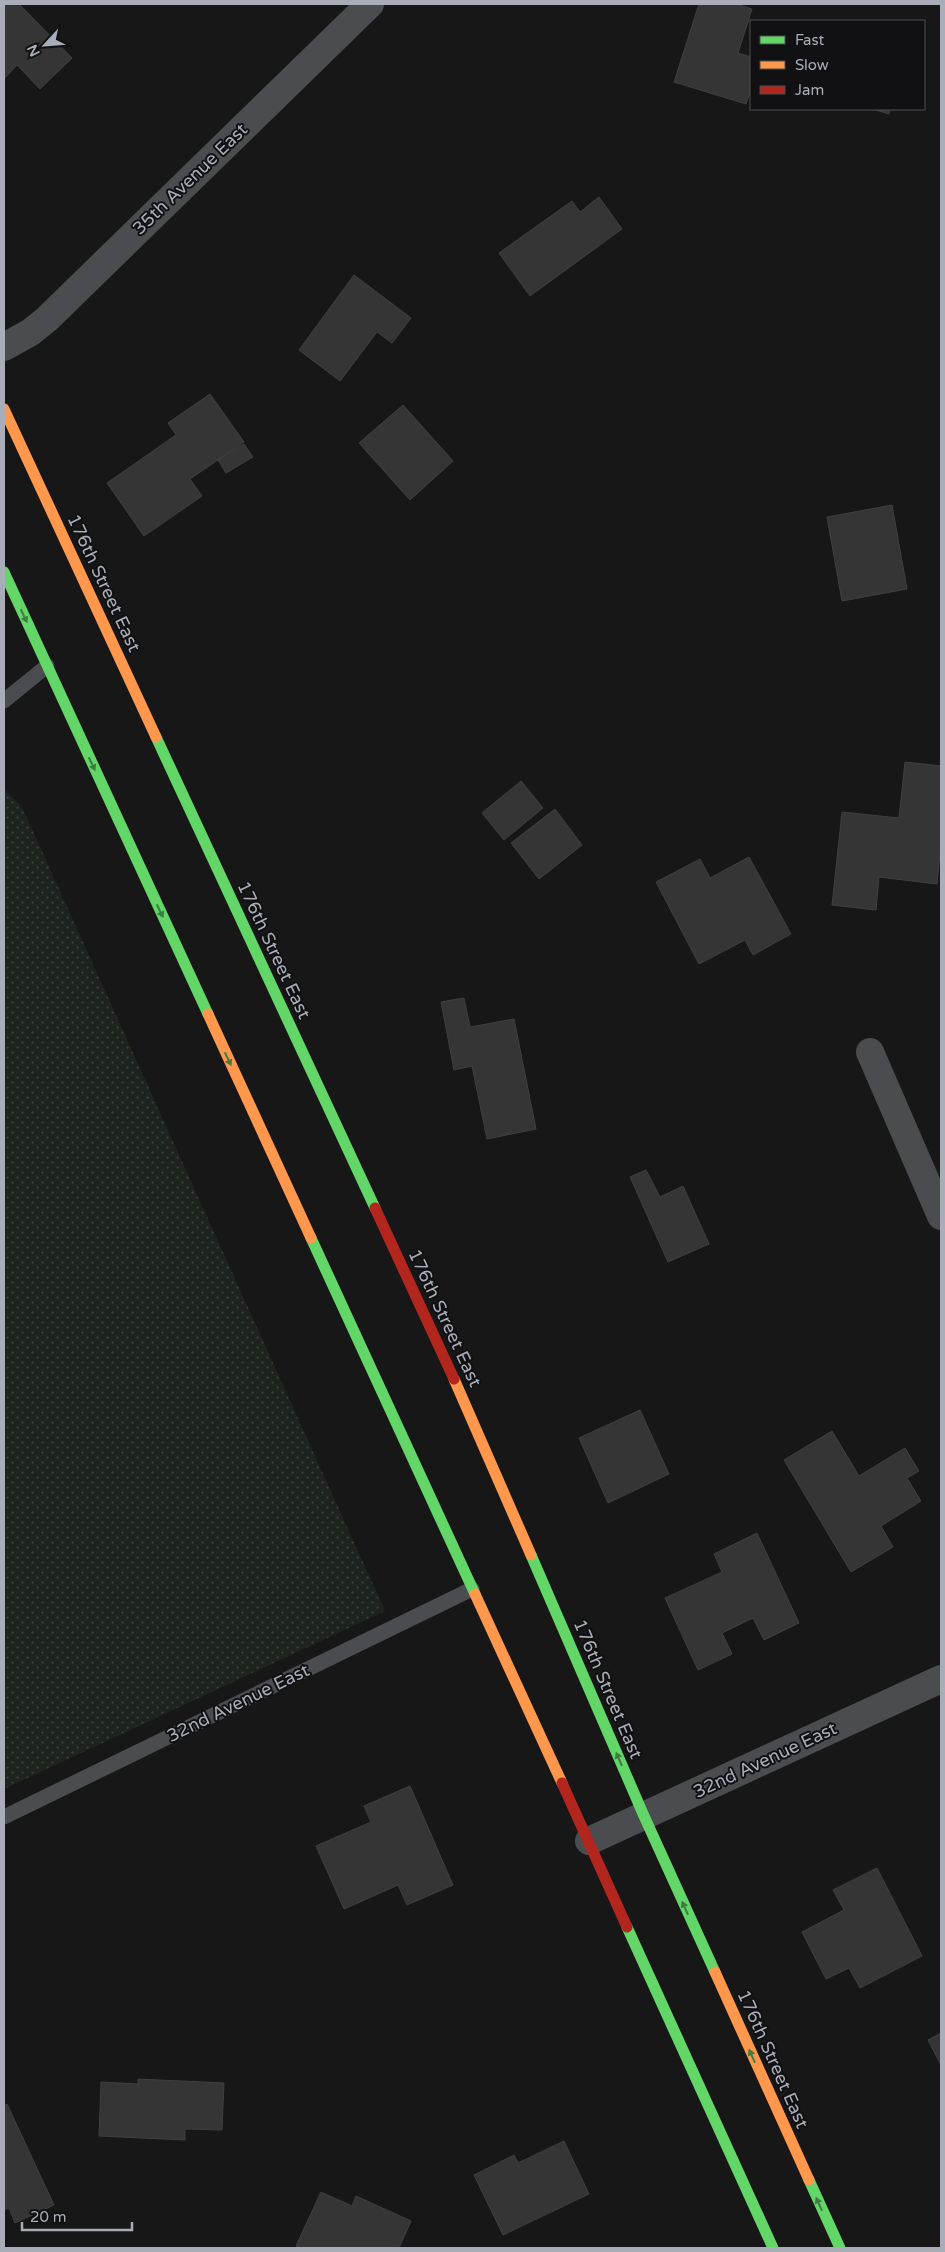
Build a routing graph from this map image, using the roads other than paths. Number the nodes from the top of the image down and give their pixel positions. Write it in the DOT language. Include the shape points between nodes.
graph roads {
  1 [pos="370,4"];
  2 [pos="4,347"];
  3 [pos="4,409"];
  4 [pos="4,572"];
  5 [pos="47,666"];
  6 [pos="4,701"];
  7 [pos="870,1052"];
  8 [pos="941,1216"];
  9 [pos="472,1589"];
  10 [pos="941,1679"];
  11 [pos="644,1816"];
  12 [pos="4,1817"];
  13 [pos="589,1841"];
  14 [pos="773,2248"];
  15 [pos="840,2248"];
  1 -- 2 [label="street, 35th Avenue East" via="47,318 31,332"];
  11 -- 3 [label="main road, 176th Street East, one-way" via="466,1404"];
  4 -- 5 [label="main road, one-way"];
  5 -- 6 [label="lane"];
  5 -- 9 [label="main road, one-way"];
  7 -- 8 [label="street"];
  9 -- 12 [label="lane, 32nd Avenue East"];
  9 -- 13 [label="main road"];
  10 -- 11 [label="street, 32nd Avenue East"];
  11 -- 13 [label="street, 32nd Avenue East"];
  15 -- 11 [label="main road, 176th Street East, one-way"];
  13 -- 14 [label="main road"];
}
